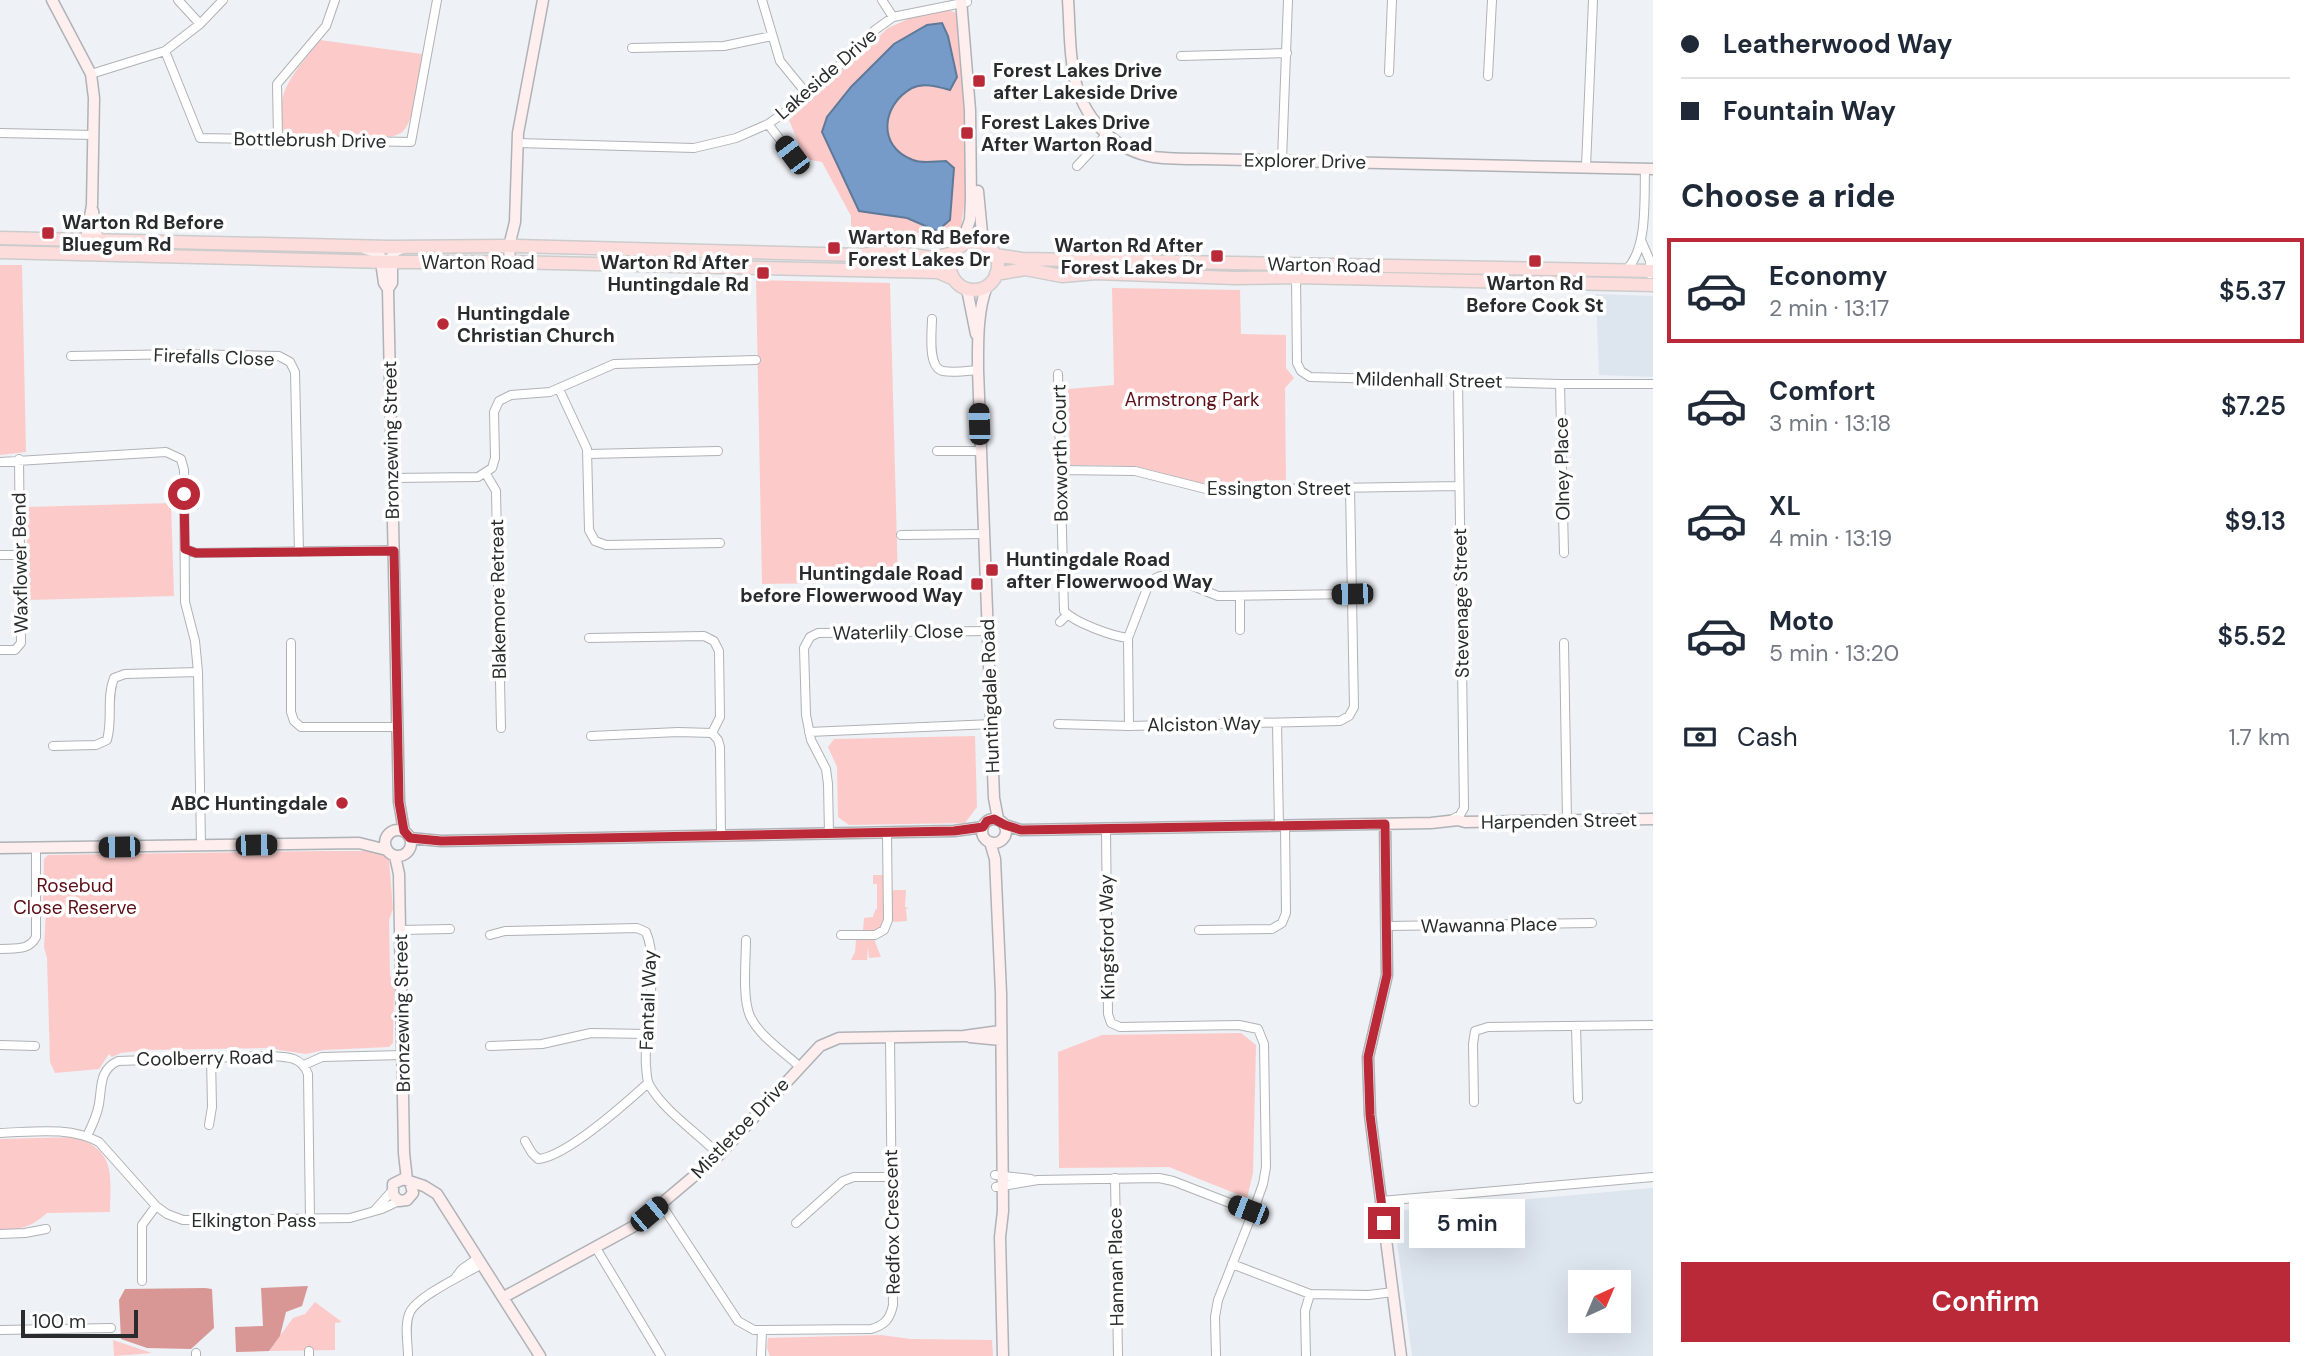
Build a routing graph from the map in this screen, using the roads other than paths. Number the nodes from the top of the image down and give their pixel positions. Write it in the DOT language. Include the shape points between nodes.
graph roads {
  1 [pos="52,0"];
  2 [pos="178,0"];
  3 [pos="223,0"];
  4 [pos="335,0"];
  5 [pos="437,0"];
  6 [pos="543,0"];
  7 [pos="762,0"];
  8 [pos="882,0"];
  9 [pos="1068,0"];
  10 [pos="1288,0"];
  11 [pos="1392,0"];
  12 [pos="1492,0"];
  13 [pos="1593,0"];
  14 [pos="964,1"];
  15 [pos="893,17"];
  16 [pos="200,24"];
  17 [pos="772,36"];
  18 [pos="632,48"];
  19 [pos="164,51"];
  20 [pos="1287,53"];
  21 [pos="1181,56"];
  22 [pos="1389,72"];
  23 [pos="92,74"];
  24 [pos="1488,76"];
  25 [pos="807,94"];
  26 [pos="768,124"];
  27 [pos="0,133"];
  28 [pos="94,135"];
  29 [pos="1106,135"];
  30 [pos="278,138"];
  31 [pos="518,143"];
  32 [pos="792,155"];
  33 [pos="1282,160"];
  34 [pos="1077,166"];
  35 [pos="1587,167"];
  36 [pos="1649,169"];
  37 [pos="0,238"];
  38 [pos="1641,240"];
  39 [pos="983,244"];
  40 [pos="90,245"];
  41 [pos="348,245"];
  42 [pos="515,246"];
  43 [pos="404,247"];
  44 [pos="957,250"];
  45 [pos="0,252"];
  46 [pos="995,255"];
  47 [pos="387,262"];
  48 [pos="515,262"];
  49 [pos="1612,270"];
  50 [pos="1626,270"];
  51 [pos="1651,271"];
  52 [pos="996,275"];
  53 [pos="1296,277"];
  54 [pos="954,279"];
  55 [pos="1612,284"];
  56 [pos="1651,285"];
  57 [pos="987,286"];
  58 [pos="967,289"];
  59 [pos="932,319"];
  60 [pos="978,343"];
  61 [pos="71,356"];
  62 [pos="756,360"];
  63 [pos="978,370"];
  64 [pos="1058,374"];
  65 [pos="1458,380"];
  66 [pos="1560,384"];
  67 [pos="1653,384"];
  68 [pos="559,389"];
  69 [pos="718,451"];
  70 [pos="937,451"];
  71 [pos="981,451"];
  72 [pos="588,454"];
  73 [pos="19,459"];
  74 [pos="0,462"];
  75 [pos="1060,470"];
  76 [pos="486,474"];
  77 [pos="392,478"];
  78 [pos="1459,486"];
  79 [pos="1350,488"];
  80 [pos="984,534"];
  81 [pos="901,536"];
  82 [pos="719,543"];
  83 [pos="185,549"];
  84 [pos="394,551"];
  85 [pos="299,552"];
  86 [pos="1564,553"];
  87 [pos="0,555"];
  88 [pos="19,555"];
  89 [pos="1352,594"];
  90 [pos="1240,596"];
  91 [pos="1067,615"];
  92 [pos="1060,622"];
  93 [pos="803,629"];
  94 [pos="1240,630"];
  95 [pos="988,631"];
  96 [pos="589,638"];
  97 [pos="810,638"];
  98 [pos="1128,638"];
  99 [pos="291,643"];
  100 [pos="1564,643"];
  101 [pos="0,650"];
  102 [pos="198,672"];
  103 [pos="1349,716"];
  104 [pos="1277,723"];
  105 [pos="1356,723"];
  106 [pos="992,724"];
  107 [pos="1058,724"];
  108 [pos="1129,726"];
  109 [pos="397,727"];
  110 [pos="500,728"];
  111 [pos="809,732"];
  112 [pos="712,733"];
  113 [pos="591,736"];
  114 [pos="53,746"];
  115 [pos="994,798"];
  116 [pos="399,802"];
  117 [pos="1653,819"];
  118 [pos="1451,820"];
  119 [pos="1567,820"];
  120 [pos="1001,822"];
  121 [pos="1465,822"];
  122 [pos="1385,824"];
  123 [pos="1431,824"];
  124 [pos="984,825"];
  125 [pos="1282,825"];
  126 [pos="1106,829"];
  127 [pos="1021,830"];
  128 [pos="954,831"];
  129 [pos="887,833"];
  130 [pos="829,834"];
  131 [pos="388,835"];
  132 [pos="721,836"];
  133 [pos="995,840"];
  134 [pos="359,844"];
  135 [pos="201,845"];
  136 [pos="402,846"];
  137 [pos="0,848"];
  138 [pos="36,848"];
  139 [pos="1282,923"];
  140 [pos="1592,923"];
  141 [pos="1387,926"];
  142 [pos="450,929"];
  143 [pos="401,930"];
  144 [pos="1199,930"];
  145 [pos="1289,930"];
  146 [pos="490,935"];
  147 [pos="841,935"];
  148 [pos="746,940"];
  149 [pos="0,949"];
  150 [pos="1653,1025"];
  151 [pos="1576,1026"];
  152 [pos="647,1034"];
  153 [pos="997,1035"];
  154 [pos="890,1037"];
  155 [pos="0,1045"];
  156 [pos="34,1046"];
  157 [pos="490,1046"];
  158 [pos="403,1055"];
  159 [pos="211,1057"];
  160 [pos="304,1065"];
  161 [pos="800,1067"];
  162 [pos="648,1083"];
  163 [pos="1578,1099"];
  164 [pos="1474,1102"];
  165 [pos="209,1125"];
  166 [pos="0,1133"];
  167 [pos="87,1136"];
  168 [pos="525,1141"];
  169 [pos="719,1154"];
  170 [pos="999,1175"];
  171 [pos="892,1177"];
  172 [pos="1653,1177"];
  173 [pos="1115,1178"];
  174 [pos="1038,1180"];
  175 [pos="999,1187"];
  176 [pos="402,1189"];
  177 [pos="1381,1201"];
  178 [pos="661,1204"];
  179 [pos="156,1206"];
  180 [pos="1252,1212"];
  181 [pos="310,1220"];
  182 [pos="796,1223"];
  183 [pos="46,1229"];
  184 [pos="0,1234"];
  185 [pos="596,1248"];
  186 [pos="480,1261"];
  187 [pos="1232,1264"];
  188 [pos="142,1281"];
  189 [pos="1393,1292"];
  190 [pos="502,1294"];
  191 [pos="1310,1294"];
  192 [pos="111,1328"];
  193 [pos="0,1330"];
  194 [pos="762,1330"];
  195 [pos="408,1356"];
  196 [pos="540,1356"];
  197 [pos="661,1356"];
  198 [pos="761,1356"];
  199 [pos="1003,1356"];
  200 [pos="1118,1356"];
  201 [pos="1216,1356"];
  202 [pos="1306,1356"];
  203 [pos="1401,1356"];
  1 -- 23 [label="street"];
  2 -- 16 [label="street"];
  3 -- 16 [label="street"];
  4 -- 30 [label="street" via="326,26 277,84"];
  5 -- 30 [label="street, Bottlebrush Drive" via="411,142"];
  6 -- 31 [label="street"];
  7 -- 17 [label="street"];
  8 -- 15 [label="street"];
  9 -- 29 [label="street, Explorer Drive" via="1076,85 1086,109"];
  10 -- 20 [label="street"];
  11 -- 22 [label="street"];
  12 -- 24 [label="street"];
  13 -- 35 [label="street"];
  14 -- 15 [label="street, Lakeside Drive"];
  14 -- 39 [label="street" via="976,109"];
  14 -- 44 [label="street" via="971,199 970,220"];
  15 -- 25 [label="street, Lakeside Drive"];
  16 -- 19 [label="street"];
  17 -- 18 [label="street" via="724,47"];
  17 -- 25 [label="street" via="780,61"];
  19 -- 23 [label="street"];
  19 -- 30 [label="street, Bottlebrush Drive" via="200,138"];
  20 -- 21 [label="street"];
  20 -- 33 [label="street"];
  23 -- 28 [label="street"];
  25 -- 26 [label="street, Lakeside Drive"];
  26 -- 31 [label="street, Lakeside Drive" via="694,148"];
  26 -- 32 [label="street"];
  27 -- 28 [label="street"];
  28 -- 40 [label="street"];
  29 -- 33 [label="street, Explorer Drive" via="1152,157"];
  29 -- 34 [label="street"];
  31 -- 42 [label="street"];
  33 -- 35 [label="street, Explorer Drive"];
  35 -- 36 [label="street, Explorer Drive"];
  36 -- 38 [label="street"];
  37 -- 40 [label="main road, Warton Road"];
  38 -- 50 [label="street" via="1636,261"];
  38 -- 51 [label="street"];
  39 -- 44 [label="main road, Warton Road" via="968,243"];
  39 -- 46 [label="main road"];
  40 -- 41 [label="main road, Warton Road"];
  40 -- 45 [label="main road, Warton Road"];
  40 -- 47 [label="main road, Warton Road" via="99,254"];
  41 -- 43 [label="main road, Warton Road"];
  41 -- 47 [label="street" via="377,253"];
  42 -- 43 [label="main road, Warton Road"];
  42 -- 44 [label="main road, Warton Road" via="891,252 925,258"];
  42 -- 48 [label="street"];
  43 -- 47 [label="street"];
  44 -- 54 [label="main road" via="950,266"];
  46 -- 49 [label="main road, Warton Road" via="1049,260"];
  46 -- 52 [label="main road"];
  47 -- 48 [label="main road, Warton Road"];
  47 -- 77 [label="street, Bronzewing Street" via="382,273 388,289"];
  48 -- 54 [label="main road, Warton Road" via="938,272"];
  49 -- 50 [label="main road, Warton Road"];
  49 -- 55 [label="main road"];
  50 -- 51 [label="main road, Warton Road"];
  51 -- 56 [label="street"];
  52 -- 53 [label="main road, Warton Road" via="1025,269 1062,276"];
  52 -- 57 [label="main road"];
  53 -- 55 [label="main road, Warton Road"];
  53 -- 65 [label="street, Mildenhall Street" via="1297,363 1310,377"];
  54 -- 58 [label="main road, Warton Road"];
  55 -- 56 [label="main road, Warton Road"];
  57 -- 58 [label="main road"];
  57 -- 60 [label="street, Huntingdale Road"];
  58 -- 60 [label="street, Huntingdale Road"];
  59 -- 63 [label="street" via="936,368"];
  60 -- 63 [label="street, Huntingdale Road"];
  61 -- 85 [label="street, Firefalls Close" via="279,356 290,362 295,372"];
  62 -- 68 [label="street" via="614,364"];
  63 -- 71 [label="street, Huntingdale Road"];
  64 -- 75 [label="street, Boxworth Court"];
  65 -- 66 [label="street, Mildenhall Street"];
  65 -- 78 [label="street, Stevenage Street"];
  66 -- 67 [label="street, Mildenhall Street"];
  66 -- 86 [label="street, Olney Place"];
  68 -- 72 [label="street"];
  68 -- 76 [label="street" via="511,395 499,401 494,412 495,458"];
  69 -- 72 [label="street"];
  70 -- 71 [label="street"];
  71 -- 80 [label="street, Huntingdale Road"];
  72 -- 82 [label="street" via="589,530 595,541 606,545"];
  73 -- 74 [label="street"];
  73 -- 83 [label="street" via="166,452 181,459"];
  73 -- 88 [label="street, Waxflower Bend"];
  75 -- 79 [label="street, Essington Street" via="1135,471 1206,489"];
  75 -- 91 [label="street, Boxworth Court" via="1063,606"];
  76 -- 77 [label="street"];
  76 -- 110 [label="street, Blakemore Retreat" via="496,491"];
  77 -- 84 [label="street, Bronzewing Street"];
  78 -- 79 [label="street, Essington Street"];
  78 -- 118 [label="street, Stevenage Street" via="1464,808"];
  79 -- 89 [label="street"];
  80 -- 81 [label="street"];
  80 -- 95 [label="street, Huntingdale Road"];
  83 -- 85 [label="street" via="196,553"];
  83 -- 102 [label="street" via="185,602"];
  84 -- 85 [label="street"];
  84 -- 109 [label="street, Bronzewing Street"];
  87 -- 88 [label="street"];
  88 -- 101 [label="street, Waxflower Bend" via="21,643 15,650"];
  89 -- 90 [label="street"];
  89 -- 103 [label="street" via="1354,707"];
  90 -- 94 [label="street"];
  90 -- 98 [label="street" via="1218,596 1160,576 1147,586"];
  91 -- 92 [label="street"];
  91 -- 98 [label="street"];
  93 -- 97 [label="street, Waterlily Close"];
  95 -- 97 [label="street, Waterlily Close" via="818,634"];
  95 -- 106 [label="street, Huntingdale Road"];
  96 -- 112 [label="street" via="704,636 714,641 719,650 720,717"];
  97 -- 111 [label="street, Waterlily Close" via="804,648"];
  98 -- 108 [label="street"];
  99 -- 109 [label="street" via="291,712 301,727"];
  100 -- 119 [label="street"];
  102 -- 114 [label="street" via="114,678 107,740 96,745"];
  102 -- 135 [label="street"];
  103 -- 104 [label="street, Alciston Way" via="1340,721"];
  103 -- 105 [label="street"];
  104 -- 108 [label="street, Alciston Way"];
  104 -- 125 [label="street"];
  106 -- 111 [label="street"];
  106 -- 115 [label="street, Huntingdale Road"];
  107 -- 108 [label="street, Alciston Way"];
  109 -- 116 [label="street, Bronzewing Street"];
  111 -- 130 [label="street, Waterlily Close" via="826,769"];
  112 -- 113 [label="street"];
  112 -- 132 [label="street" via="720,747"];
  115 -- 120 [label="street, Huntingdale Road"];
  115 -- 124 [label="street, Huntingdale Road"];
  116 -- 131 [label="street, Bronzewing Street"];
  116 -- 136 [label="street, Bronzewing Street"];
  117 -- 119 [label="street, Harpenden Street"];
  118 -- 121 [label="street, Harpenden Street"];
  118 -- 123 [label="street, Harpenden Street"];
  119 -- 121 [label="street, Harpenden Street"];
  120 -- 124 [label="street" via="991,819"];
  120 -- 127 [label="street, Harpenden Street"];
  120 -- 133 [label="street" via="1006,832"];
  121 -- 123 [label="street, Harpenden Street" via="1459,826"];
  122 -- 123 [label="street, Harpenden Street"];
  122 -- 125 [label="street, Harpenden Street"];
  122 -- 141 [label="street"];
  124 -- 128 [label="street"];
  124 -- 133 [label="street" via="983,834"];
  125 -- 126 [label="street, Harpenden Street"];
  125 -- 139 [label="street" via="1286,913"];
  126 -- 127 [label="street, Harpenden Street"];
  126 -- 180 [label="street, Kingsford Way" via="1111,1023 1120,1027 1261,1027 1266,1167"];
  127 -- 133 [label="street, Harpenden Street"];
  128 -- 129 [label="street"];
  128 -- 133 [label="street"];
  129 -- 130 [label="street"];
  129 -- 147 [label="street" via="888,920 884,930 875,935"];
  130 -- 132 [label="street"];
  131 -- 134 [label="street"];
  131 -- 136 [label="street"];
  131 -- 136 [label="street" via="395,830"];
  132 -- 136 [label="street" via="441,841"];
  133 -- 153 [label="street"];
  134 -- 135 [label="street"];
  134 -- 136 [label="street"];
  135 -- 138 [label="street"];
  136 -- 143 [label="street, Bronzewing Street"];
  137 -- 138 [label="street"];
  138 -- 149 [label="street" via="36,937 24,948"];
  139 -- 144 [label="street" via="1272,929"];
  139 -- 145 [label="street"];
  140 -- 141 [label="street, Wawanna Place"];
  141 -- 177 [label="street" via="1387,975 1368,1057"];
  142 -- 143 [label="street"];
  143 -- 158 [label="street, Bronzewing Street"];
  146 -- 152 [label="street, Fantail Way" via="637,928 646,932 651,993"];
  148 -- 161 [label="street" via="750,1015"];
  150 -- 151 [label="street"];
  151 -- 163 [label="street"];
  151 -- 164 [label="street" via="1475,1031"];
  152 -- 157 [label="street" via="591,1033 542,1044"];
  152 -- 162 [label="street, Fantail Way"];
  153 -- 154 [label="street, Mistletoe Drive"];
  153 -- 170 [label="street"];
  154 -- 161 [label="street, Mistletoe Drive" via="828,1041"];
  154 -- 171 [label="street, Redfox Crescent"];
  155 -- 156 [label="street"];
  158 -- 160 [label="street" via="322,1057"];
  158 -- 176 [label="street, Bronzewing Street"];
  159 -- 160 [label="street, Coolberry Road" via="289,1057"];
  159 -- 165 [label="street"];
  159 -- 167 [label="street, Coolberry Road" via="125,1060 111,1065 103,1075 99,1106"];
  160 -- 181 [label="street" via="308,1074"];
  161 -- 169 [label="street, Mistletoe Drive"];
  162 -- 168 [label="street" via="585,1135 547,1158 538,1159"];
  162 -- 169 [label="street"];
  166 -- 167 [label="street"];
  167 -- 179 [label="street, Elkington Pass" via="106,1149"];
  169 -- 178 [label="street, Mistletoe Drive"];
  170 -- 174 [label="street"];
  170 -- 175 [label="street"];
  171 -- 182 [label="street" via="843,1181"];
  171 -- 194 [label="street, Redfox Crescent" via="890,1317 871,1329"];
  172 -- 177 [label="street"];
  173 -- 174 [label="street"];
  173 -- 180 [label="street" via="1173,1181"];
  173 -- 200 [label="street, Hannan Place"];
  174 -- 175 [label="street"];
  175 -- 199 [label="street"];
  176 -- 181 [label="street, Elkington Pass" via="374,1211 350,1219"];
  176 -- 186 [label="street" via="431,1189"];
  177 -- 189 [label="street"];
  178 -- 185 [label="street, Mistletoe Drive"];
  178 -- 194 [label="street" via="738,1321"];
  179 -- 181 [label="street, Elkington Pass" via="191,1221"];
  179 -- 188 [label="street" via="142,1225"];
  180 -- 187 [label="street, Kingsford Way"];
  183 -- 184 [label="street"];
  185 -- 190 [label="street, Mistletoe Drive"];
  185 -- 197 [label="street"];
  186 -- 190 [label="street"];
  186 -- 195 [label="street" via="462,1269 410,1311"];
  187 -- 191 [label="street"];
  187 -- 201 [label="street, Kingsford Way" via="1215,1317"];
  189 -- 191 [label="street"];
  189 -- 203 [label="street"];
  190 -- 196 [label="street"];
  191 -- 202 [label="street" via="1305,1311"];
  192 -- 193 [label="street"];
  194 -- 198 [label="street"];
}
